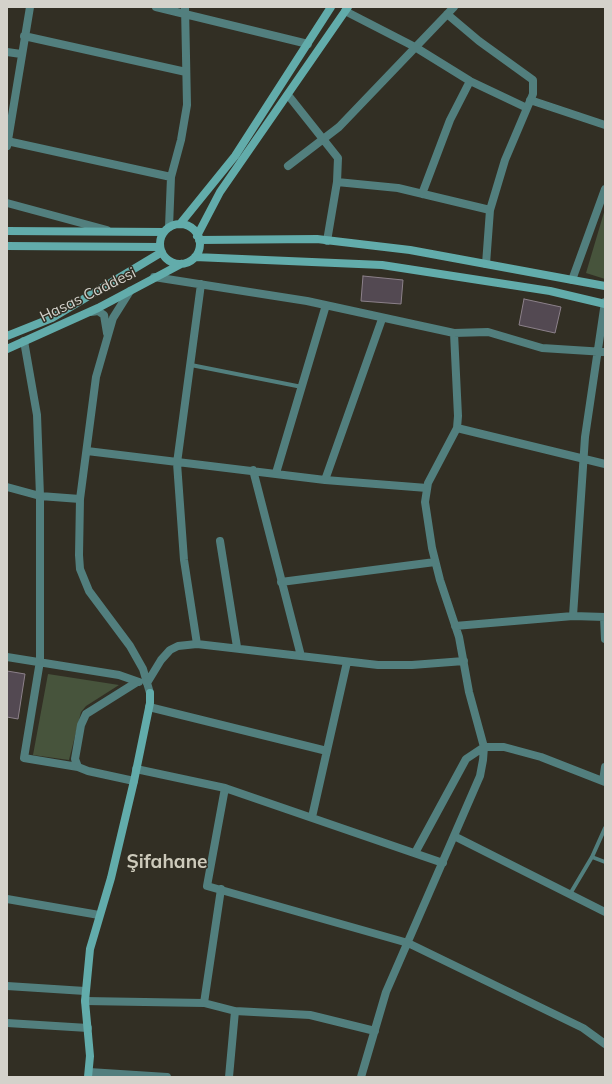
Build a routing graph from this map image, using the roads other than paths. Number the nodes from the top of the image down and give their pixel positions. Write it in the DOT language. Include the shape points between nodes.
graph roads {
  1 [pos="30,7"];
  2 [pos="156,7"];
  3 [pos="331,7"];
  4 [pos="454,7"];
  5 [pos="347,9"];
  6 [pos="185,10"];
  7 [pos="447,14"];
  8 [pos="24,36"];
  9 [pos="308,44"];
  10 [pos="415,47"];
  11 [pos="7,52"];
  12 [pos="21,54"];
  13 [pos="186,72"];
  14 [pos="470,81"];
  15 [pos="288,95"];
  16 [pos="528,104"];
  17 [pos="605,125"];
  18 [pos="323,139"];
  19 [pos="7,143"];
  20 [pos="288,166"];
  21 [pos="171,177"];
  22 [pos="337,182"];
  23 [pos="605,189"];
  24 [pos="422,194"];
  25 [pos="7,203"];
  26 [pos="490,210"];
  27 [pos="180,224"];
  28 [pos="166,230"];
  29 [pos="7,231"];
  30 [pos="113,232"];
  31 [pos="198,238"];
  32 [pos="327,240"];
  33 [pos="7,246"];
  34 [pos="161,249"];
  35 [pos="195,257"];
  36 [pos="181,264"];
  37 [pos="486,264"];
  38 [pos="154,277"];
  39 [pos="572,280"];
  40 [pos="201,284"];
  41 [pos="605,286"];
  42 [pos="130,290"];
  43 [pos="605,304"];
  44 [pos="326,306"];
  45 [pos="91,312"];
  46 [pos="382,319"];
  47 [pos="454,332"];
  48 [pos="7,336"];
  49 [pos="107,336"];
  50 [pos="24,341"];
  51 [pos="7,349"];
  52 [pos="601,351"];
  53 [pos="191,365"];
  54 [pos="302,387"];
  55 [pos="457,428"];
  56 [pos="87,451"];
  57 [pos="585,458"];
  58 [pos="177,462"];
  59 [pos="605,464"];
  60 [pos="253,470"];
  61 [pos="276,473"];
  62 [pos="326,480"];
  63 [pos="7,487"];
  64 [pos="427,488"];
  65 [pos="40,496"];
  66 [pos="80,499"];
  67 [pos="220,541"];
  68 [pos="435,562"];
  69 [pos="281,582"];
  70 [pos="573,616"];
  71 [pos="604,617"];
  72 [pos="455,626"];
  73 [pos="605,640"];
  74 [pos="197,644"];
  75 [pos="237,647"];
  76 [pos="7,656"];
  77 [pos="301,656"];
  78 [pos="40,661"];
  79 [pos="464,661"];
  80 [pos="347,662"];
  81 [pos="137,682"];
  82 [pos="148,683"];
  83 [pos="150,693"];
  84 [pos="149,707"];
  85 [pos="484,748"];
  86 [pos="327,751"];
  87 [pos="78,767"];
  88 [pos="605,767"];
  89 [pos="136,769"];
  90 [pos="134,781"];
  91 [pos="604,781"];
  92 [pos="225,788"];
  93 [pos="312,818"];
  94 [pos="605,828"];
  95 [pos="454,836"];
  96 [pos="415,853"];
  97 [pos="592,857"];
  98 [pos="605,862"];
  99 [pos="443,863"];
  100 [pos="221,889"];
  101 [pos="570,894"];
  102 [pos="7,899"];
  103 [pos="605,912"];
  104 [pos="99,914"];
  105 [pos="408,943"];
  106 [pos="7,986"];
  107 [pos="85,991"];
  108 [pos="84,1001"];
  109 [pos="204,1003"];
  110 [pos="235,1012"];
  111 [pos="7,1023"];
  112 [pos="88,1028"];
  113 [pos="375,1031"];
  114 [pos="605,1044"];
  115 [pos="88,1074"];
  116 [pos="167,1077"];
  117 [pos="229,1077"];
  118 [pos="361,1077"];
  1 -- 8 [label="street"];
  2 -- 6 [label="street"];
  3 -- 9 [label="main road"];
  4 -- 7 [label="street"];
  5 -- 10 [label="street"];
  5 -- 15 [label="main road"];
  6 -- 9 [label="street"];
  6 -- 13 [label="street"];
  7 -- 10 [label="street"];
  7 -- 16 [label="street" via="533,80 534,87"];
  8 -- 12 [label="street"];
  8 -- 13 [label="street"];
  9 -- 27 [label="main road" via="235,156"];
  10 -- 14 [label="street"];
  10 -- 18 [label="street" via="339,127"];
  11 -- 12 [label="street"];
  12 -- 19 [label="street"];
  13 -- 21 [label="street" via="187,105"];
  14 -- 16 [label="street"];
  14 -- 24 [label="street" via="450,120"];
  15 -- 18 [label="street"];
  15 -- 31 [label="main road" via="220,192"];
  16 -- 17 [label="street"];
  16 -- 26 [label="street" via="505,160"];
  18 -- 20 [label="street"];
  18 -- 22 [label="street" via="338,158"];
  19 -- 21 [label="street"];
  21 -- 28 [label="street"];
  22 -- 24 [label="street" via="398,188"];
  22 -- 32 [label="street"];
  23 -- 39 [label="street"];
  24 -- 26 [label="street"];
  25 -- 30 [label="street"];
  26 -- 37 [label="street"];
  27 -- 28 [label="main road"];
  27 -- 31 [label="main road" via="190,228"];
  28 -- 30 [label="main road"];
  28 -- 34 [label="main road" via="160,238"];
  29 -- 30 [label="main road"];
  31 -- 32 [label="main road"];
  31 -- 35 [label="main road" via="199,246"];
  32 -- 37 [label="main road" via="410,250"];
  33 -- 34 [label="main road"];
  34 -- 36 [label="main road" via="172,263"];
  34 -- 48 [label="main road, Hasas Caddesi" via="52,318"];
  35 -- 36 [label="main road"];
  35 -- 43 [label="main road" via="382,264 550,292"];
  36 -- 38 [label="main road, Hasas Caddesi"];
  37 -- 39 [label="main road"];
  38 -- 40 [label="street"];
  38 -- 42 [label="main road, Hasas Caddesi"];
  39 -- 41 [label="main road"];
  40 -- 44 [label="street"];
  40 -- 53 [label="street"];
  42 -- 45 [label="main road, Hasas Caddesi"];
  42 -- 49 [label="street" via="113,318"];
  43 -- 52 [label="street"];
  44 -- 46 [label="street"];
  44 -- 54 [label="street"];
  45 -- 49 [label="street" via="98,311 104,315"];
  45 -- 50 [label="main road, Hasas Caddesi"];
  46 -- 47 [label="street"];
  46 -- 62 [label="street"];
  47 -- 52 [label="street" via="488,332 542,348"];
  47 -- 55 [label="street"];
  49 -- 56 [label="street" via="96,377"];
  50 -- 51 [label="main road, Hasas Caddesi"];
  50 -- 65 [label="street" via="37,415"];
  52 -- 57 [label="street" via="585,437"];
  53 -- 54 [label="lane"];
  53 -- 58 [label="street"];
  54 -- 61 [label="street"];
  55 -- 57 [label="street"];
  55 -- 64 [label="street"];
  56 -- 58 [label="street"];
  56 -- 66 [label="street"];
  57 -- 59 [label="street"];
  57 -- 70 [label="street"];
  58 -- 60 [label="street"];
  58 -- 74 [label="street" via="184,560"];
  60 -- 61 [label="street"];
  60 -- 69 [label="street"];
  61 -- 62 [label="street"];
  62 -- 64 [label="street"];
  63 -- 65 [label="street"];
  64 -- 68 [label="street" via="424,502"];
  65 -- 66 [label="street"];
  65 -- 78 [label="street"];
  66 -- 82 [label="street" via="79,555 83,579 130,646"];
  67 -- 75 [label="street"];
  68 -- 69 [label="street"];
  68 -- 72 [label="street"];
  69 -- 77 [label="street"];
  70 -- 71 [label="street"];
  70 -- 72 [label="street"];
  71 -- 73 [label="street"];
  72 -- 79 [label="street"];
  74 -- 75 [label="street"];
  74 -- 82 [label="street" via="178,646 170,650"];
  75 -- 77 [label="street"];
  76 -- 78 [label="street"];
  77 -- 80 [label="street"];
  78 -- 81 [label="street" via="119,675"];
  78 -- 87 [label="street" via="24,758"];
  79 -- 80 [label="street" via="412,665"];
  79 -- 85 [label="street" via="469,692"];
  80 -- 86 [label="street"];
  81 -- 83 [label="street" via="146,685"];
  81 -- 87 [label="street" via="86,714 80,724 75,759"];
  82 -- 83 [label="street"];
  83 -- 84 [label="main road"];
  84 -- 86 [label="street"];
  84 -- 89 [label="main road"];
  85 -- 91 [label="street" via="504,747 541,757"];
  85 -- 95 [label="street" via="480,776"];
  85 -- 96 [label="street" via="466,759"];
  86 -- 93 [label="street"];
  87 -- 90 [label="street"];
  88 -- 91 [label="street"];
  89 -- 90 [label="main road"];
  89 -- 92 [label="street"];
  90 -- 104 [label="main road" via="111,878"];
  92 -- 93 [label="street"];
  92 -- 100 [label="street" via="207,886"];
  93 -- 96 [label="street"];
  94 -- 97 [label="lane"];
  95 -- 99 [label="street"];
  95 -- 101 [label="street"];
  96 -- 99 [label="street"];
  97 -- 98 [label="lane"];
  97 -- 101 [label="lane"];
  99 -- 105 [label="street"];
  100 -- 105 [label="street"];
  100 -- 109 [label="street"];
  101 -- 103 [label="street"];
  102 -- 104 [label="street"];
  104 -- 107 [label="main road" via="90,949"];
  105 -- 113 [label="street" via="386,992"];
  105 -- 114 [label="street" via="583,1028"];
  106 -- 107 [label="street"];
  107 -- 108 [label="main road"];
  108 -- 109 [label="street"];
  108 -- 112 [label="main road"];
  109 -- 110 [label="street"];
  110 -- 113 [label="street" via="310,1016"];
  110 -- 117 [label="street"];
  111 -- 112 [label="street"];
  112 -- 115 [label="main road"];
  113 -- 118 [label="street"];
  115 -- 116 [label="street"];
}
